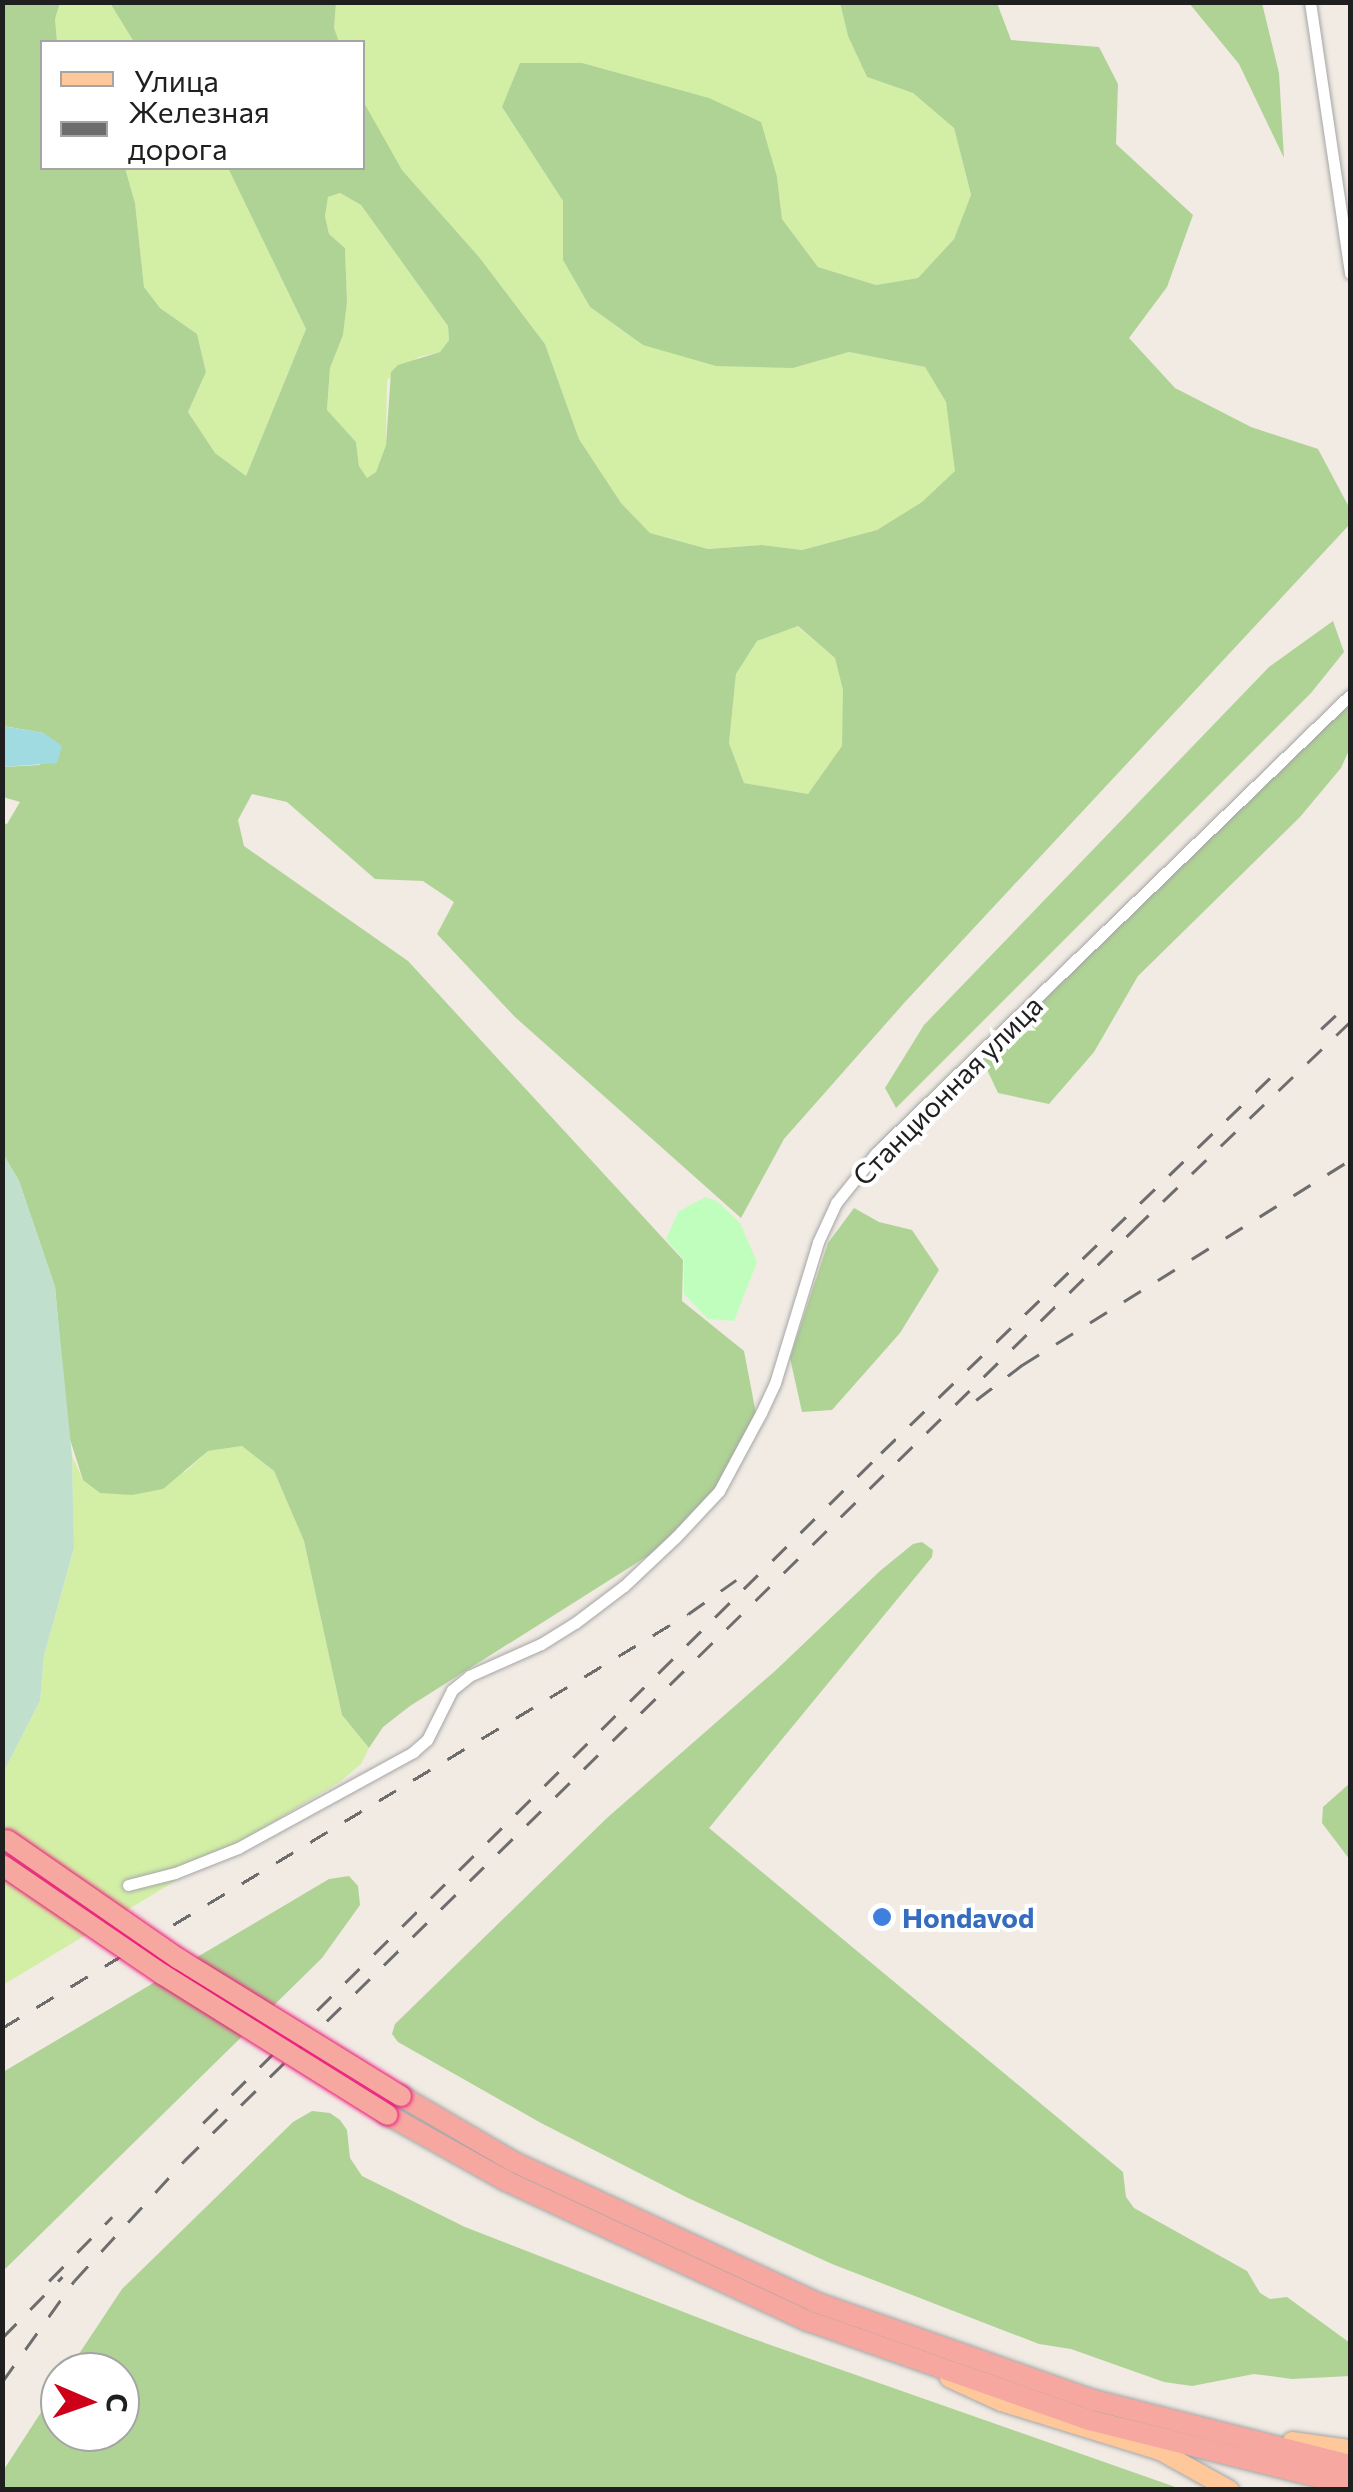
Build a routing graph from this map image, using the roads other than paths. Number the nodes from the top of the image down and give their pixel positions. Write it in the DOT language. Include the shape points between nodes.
graph roads {
  1 [pos="1310,2"];
  2 [pos="1350,272"];
  3 [pos="1350,695"];
  4 [pos="5,1838"];
  5 [pos="2,1865"];
  6 [pos="128,1885"];
  7 [pos="926,2355"];
  8 [pos="1350,2449"];
  9 [pos="1350,2465"];
  10 [pos="1350,2485"];
  11 [pos="1230,2490"];
  1 -- 2 [label="street"];
  3 -- 6 [label="street, Станционная улица" via="876,1153 836,1204 818,1242 776,1383 718,1491 653,1559 541,1644 469,1676 452,1690 413,1752 238,1848"];
  4 -- 7 [label="highway, bridge" via="179,1959 514,2162"];
  5 -- 7 [label="highway, bridge" via="146,1964 506,2181 731,2289"];
  7 -- 8 [label="main road" via="1214,2424"];
  7 -- 9 [label="highway"];
  7 -- 10 [label="highway" via="1089,2420"];
  7 -- 11 [label="main road" via="1001,2402 1173,2456"];
}
